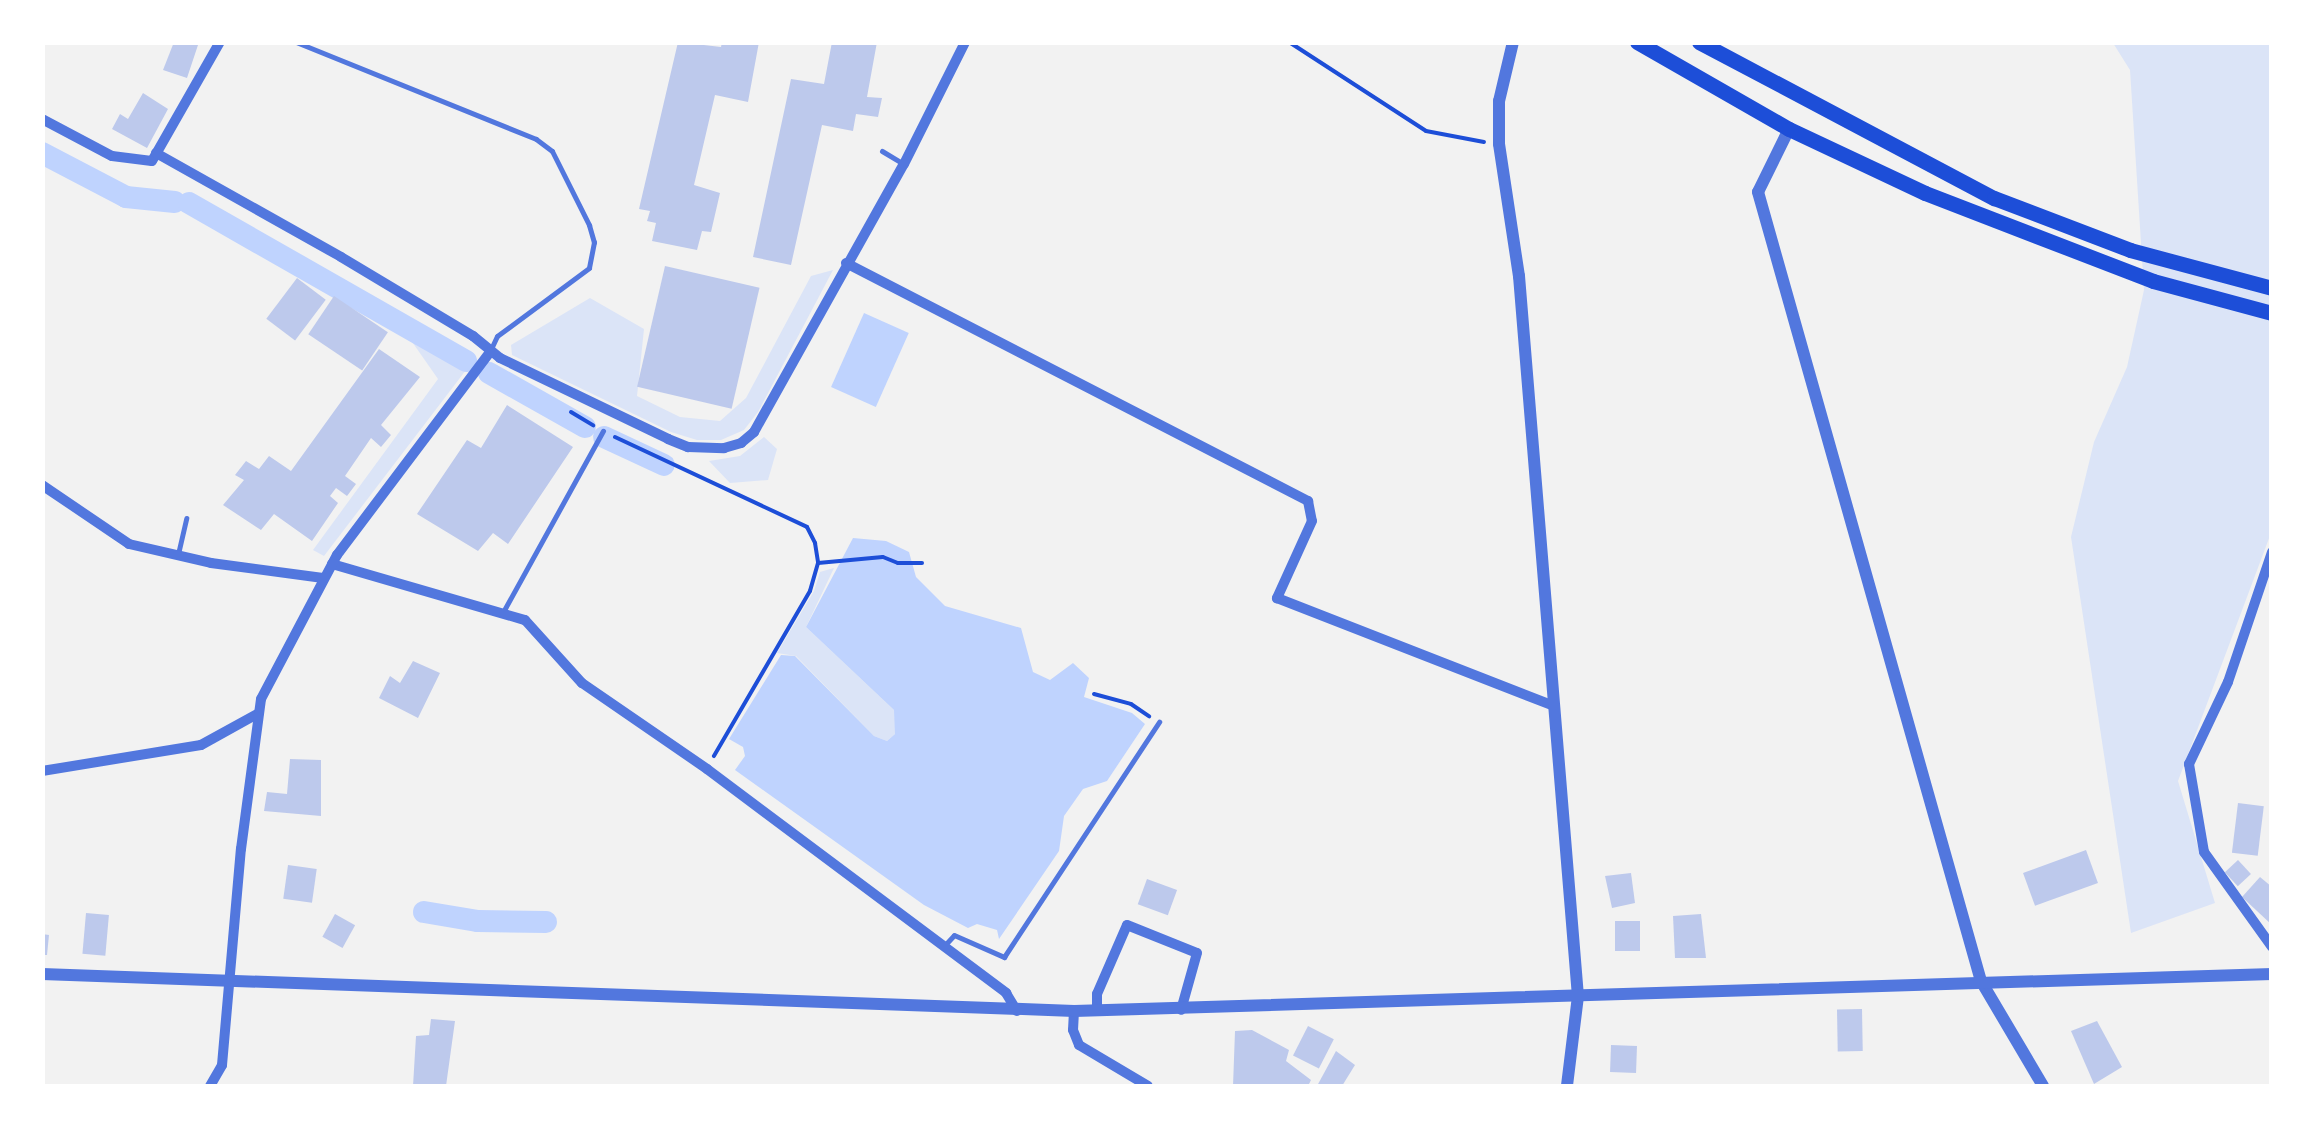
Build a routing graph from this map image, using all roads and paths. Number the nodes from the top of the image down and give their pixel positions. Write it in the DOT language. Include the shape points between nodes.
graph roads {
  1 [pos="220,42"];
  2 [pos="296,42"];
  3 [pos="965,42"];
  4 [pos="1289,42"];
  5 [pos="1513,42"];
  6 [pos="1637,42"];
  7 [pos="1699,42"];
  8 [pos="42,120"];
  9 [pos="1789,129"];
  10 [pos="1499,144"];
  11 [pos="882,151"];
  12 [pos="156,154"];
  13 [pos="904,164"];
  14 [pos="846,264"];
  15 [pos="2272,288"];
  16 [pos="2272,314"];
  17 [pos="490,352"];
  18 [pos="569,411"];
  19 [pos="603,431"];
  20 [pos="42,485"];
  21 [pos="186,518"];
  22 [pos="2272,552"];
  23 [pos="178,555"];
  24 [pos="818,563"];
  25 [pos="922,563"];
  26 [pos="332,564"];
  27 [pos="323,578"];
  28 [pos="502,614"];
  29 [pos="1094,694"];
  30 [pos="1552,705"];
  31 [pos="259,713"];
  32 [pos="1159,722"];
  33 [pos="707,769"];
  34 [pos="42,771"];
  35 [pos="943,946"];
  36 [pos="2272,947"];
  37 [pos="42,974"];
  38 [pos="2272,974"];
  39 [pos="1980,981"];
  40 [pos="231,983"];
  41 [pos="1578,996"];
  42 [pos="1017,1011"];
  43 [pos="1074,1011"];
  44 [pos="1097,1011"];
  45 [pos="1181,1011"];
  46 [pos="210,1086"];
  47 [pos="1148,1086"];
  48 [pos="1567,1086"];
  49 [pos="2042,1086"];
  1 -- 12 [label="street"];
  2 -- 17 [label="lane" via="552,151 589,225 589,268 497,336"];
  3 -- 13 [label="street"];
  4 -- 10 [label="path" via="1426,131"];
  5 -- 10 [label="street" via="1498,101"];
  6 -- 9 [label="main road"];
  7 -- 15 [label="main road" via="1994,198 2130,250"];
  8 -- 12 [label="street" via="112,156 145,162"];
  9 -- 16 [label="main road" via="2062,249"];
  9 -- 39 [label="street" via="1758,192"];
  10 -- 30 [label="street" via="1519,276"];
  11 -- 13 [label="lane"];
  12 -- 17 [label="street" via="341,257"];
  13 -- 14 [label="street"];
  14 -- 17 [label="street" via="754,432 724,448 668,439"];
  14 -- 30 [label="street" via="1308,501 1312,521 1277,598"];
  17 -- 26 [label="street"];
  18 -- 19 [label="path"];
  19 -- 24 [label="path" via="807,526"];
  19 -- 28 [label="lane"];
  20 -- 23 [label="street" via="129,544"];
  21 -- 23 [label="lane"];
  22 -- 36 [label="street" via="2228,682 2189,764 2204,852"];
  23 -- 27 [label="street"];
  24 -- 25 [label="path" via="884,557"];
  24 -- 33 [label="path" via="810,592"];
  26 -- 27 [label="street"];
  26 -- 28 [label="street"];
  27 -- 31 [label="street"];
  28 -- 33 [label="street" via="525,620 582,683"];
  29 -- 32 [label="path" via="1131,704"];
  30 -- 41 [label="street"];
  31 -- 34 [label="street" via="200,745"];
  31 -- 40 [label="street"];
  32 -- 35 [label="lane" via="1004,957 954,935"];
  33 -- 35 [label="street"];
  35 -- 42 [label="street" via="1006,993"];
  37 -- 40 [label="street"];
  38 -- 39 [label="street"];
  39 -- 41 [label="street"];
  39 -- 49 [label="street"];
  40 -- 42 [label="street"];
  40 -- 46 [label="street" via="222,1065"];
  41 -- 45 [label="street"];
  41 -- 48 [label="street"];
  42 -- 43 [label="street"];
  43 -- 44 [label="street"];
  43 -- 47 [label="street" via="1080,1045"];
  44 -- 45 [label="street"];
  44 -- 45 [label="street" via="1097,994 1127,925 1197,954"];
}
